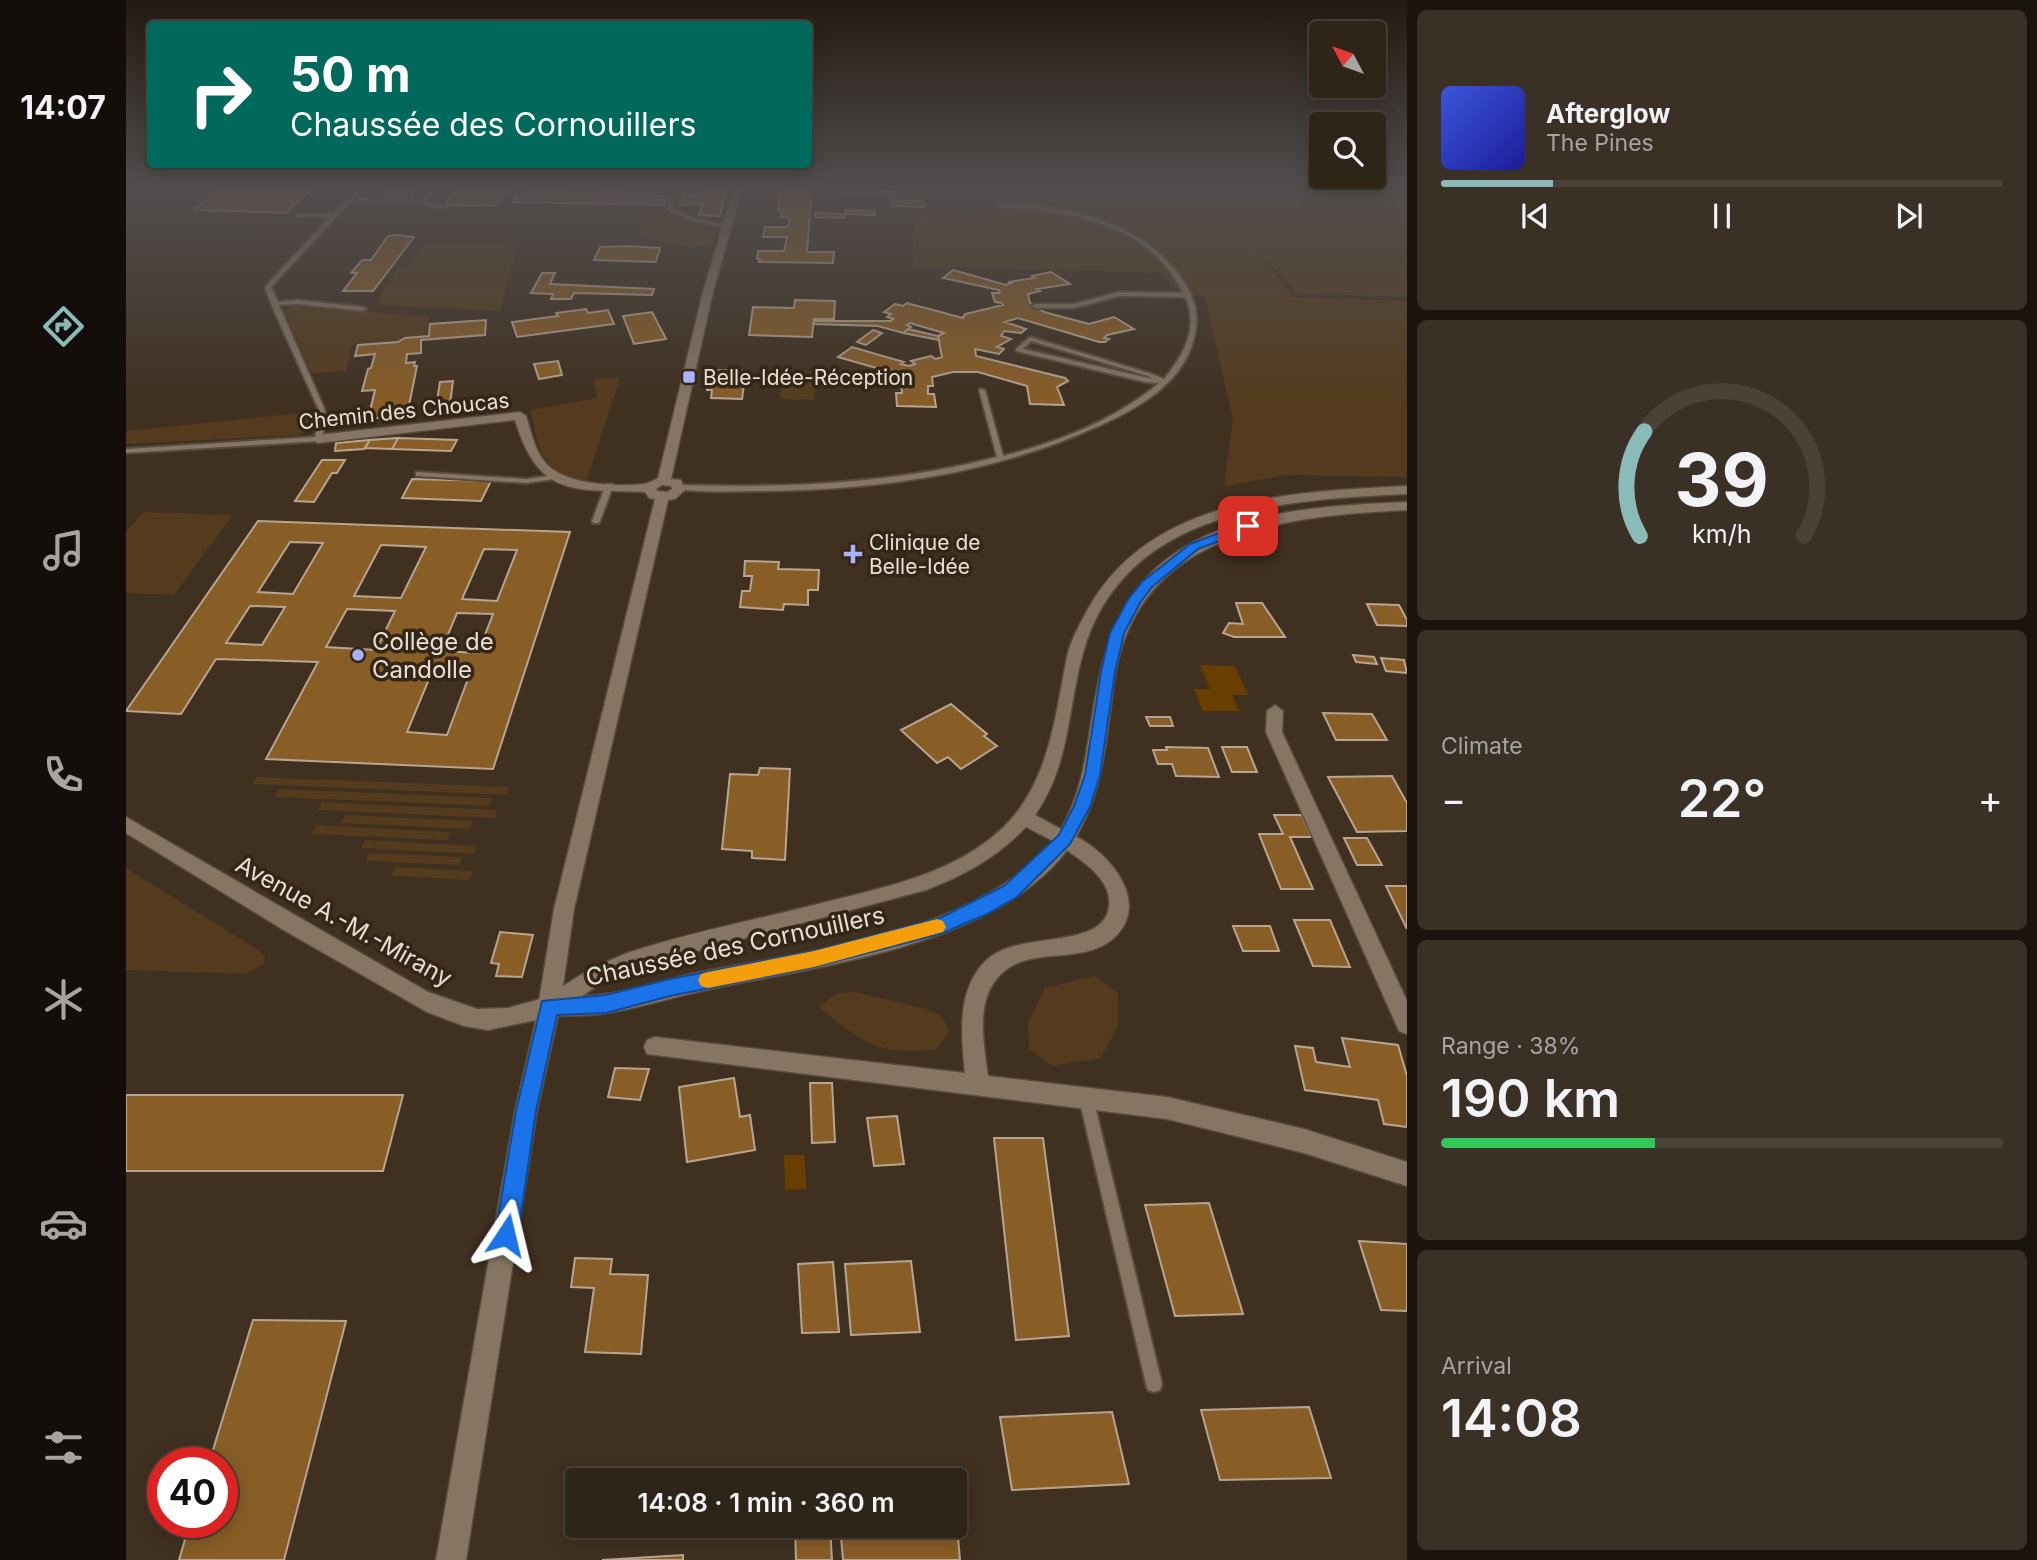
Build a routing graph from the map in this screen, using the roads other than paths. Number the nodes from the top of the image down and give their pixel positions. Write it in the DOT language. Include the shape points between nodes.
graph roads {
  1 [pos="290,262"];
  2 [pos="717,262"];
  3 [pos="1163,262"];
  4 [pos="1188,295"];
  5 [pos="274,304"];
  6 [pos="1035,306"];
  7 [pos="363,309"];
  8 [pos="1042,349"];
  9 [pos="1116,368"];
  10 [pos="1165,382"];
  11 [pos="982,390"];
  12 [pos="318,439"];
  13 [pos="126,451"];
  14 [pos="1000,457"];
  15 [pos="419,474"];
  16 [pos="554,477"];
  17 [pos="609,486"];
  18 [pos="679,487"];
  19 [pos="658,489"];
  20 [pos="1407,490"];
  21 [pos="1407,506"];
  22 [pos="596,521"];
  23 [pos="1275,711"];
  24 [pos="1023,817"];
  25 [pos="126,824"];
  26 [pos="1065,839"];
  27 [pos="549,1007"];
  28 [pos="1407,1024"];
  29 [pos="655,1048"];
  30 [pos="978,1086"];
  31 [pos="1086,1098"];
  32 [pos="1407,1174"];
  33 [pos="1154,1384"];
  34 [pos="451,1560"];
  1 -- 5 [label="lane" via="270,283"];
  2 -- 19 [label="street"];
  3 -- 4 [label="lane"];
  4 -- 6 [label="lane" via="1119,294 1074,306"];
  4 -- 10 [label="lane" via="1194,318 1192,342"];
  5 -- 7 [label="lane"];
  5 -- 12 [label="lane" via="321,408"];
  8 -- 9 [label="lane"];
  9 -- 9 [label="lane" via="1030,339 1018,350"];
  9 -- 10 [label="lane"];
  10 -- 14 [label="lane" via="1097,424"];
  11 -- 14 [label="lane"];
  12 -- 13 [label="lane, Chemin des Choucas"];
  12 -- 16 [label="street, Chemin des Choucas" via="520,416 532,451"];
  14 -- 18 [label="lane" via="928,474 840,485"];
  15 -- 16 [label="lane" via="527,481"];
  16 -- 17 [label="street"];
  17 -- 19 [label="street"];
  17 -- 22 [label="lane"];
  18 -- 19 [label="street" via="674,495"];
  19 -- 27 [label="street" via="564,909"];
  20 -- 24 [label="street, Chaussée des Cornouillers" via="1311,495 1249,505 1179,530 1121,570 1101,594 1075,655 1052,767"];
  21 -- 26 [label="street, Chaussée des Cornouillers" via="1315,512 1265,521 1194,547 1147,584 1117,633 1093,775"];
  23 -- 28 [label="street" via="1274,732"];
  24 -- 26 [label="street"];
  24 -- 27 [label="street, Chaussée des Cornouillers" via="979,857 929,880 664,951 600,973"];
  25 -- 27 [label="street, Avenue A.-M.-Mirany" via="429,1003 489,1021"];
  26 -- 27 [label="street, Chaussée des Cornouillers" via="1010,891 943,925 814,959 606,1004"];
  26 -- 30 [label="street" via="1105,870 1121,907 1115,924 1089,941 1019,951 987,973 975,1006"];
  27 -- 34 [label="street" via="526,1111"];
  29 -- 30 [label="street"];
  30 -- 31 [label="street"];
  31 -- 32 [label="street" via="1167,1108 1250,1126"];
  31 -- 33 [label="lane"];
}
